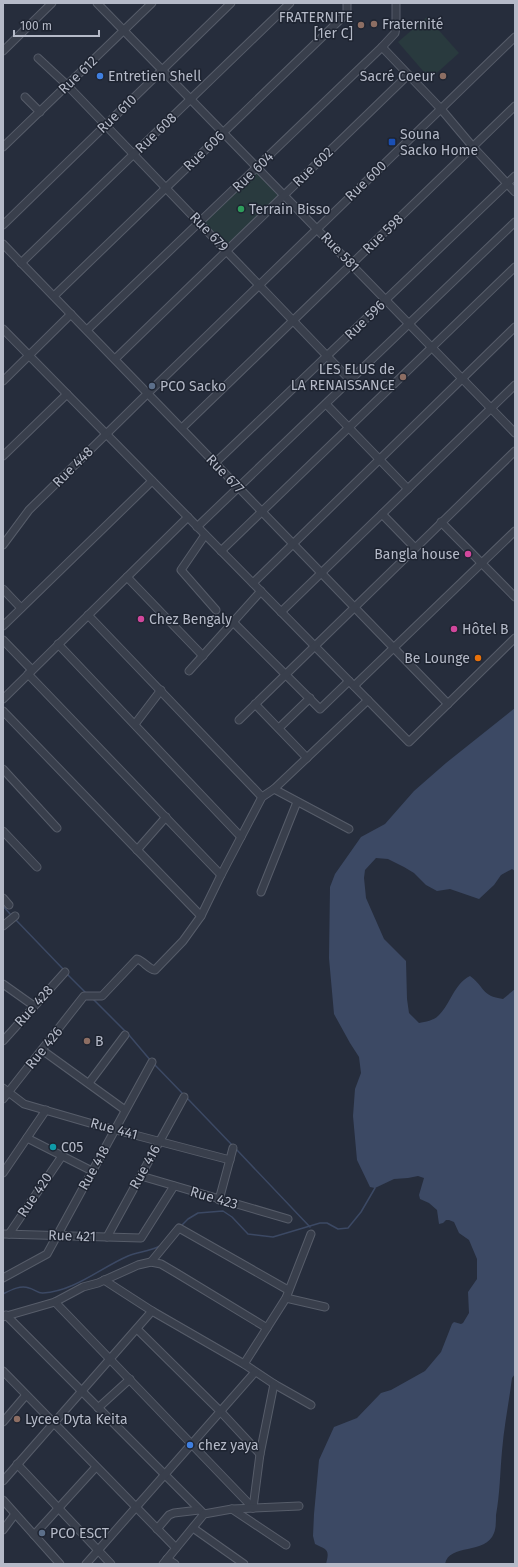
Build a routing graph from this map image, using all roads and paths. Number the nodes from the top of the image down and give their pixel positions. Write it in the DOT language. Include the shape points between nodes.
graph roads {
  1 [pos="52,3"];
  2 [pos="97,3"];
  3 [pos="152,3"];
  4 [pos="231,3"];
  5 [pos="290,3"];
  6 [pos="348,3"];
  7 [pos="396,3"];
  8 [pos="124,30"];
  9 [pos="515,37"];
  10 [pos="382,47"];
  11 [pos="3,50"];
  12 [pos="38,58"];
  13 [pos="162,70"];
  14 [pos="408,75"];
  15 [pos="67,85"];
  16 [pos="25,97"];
  17 [pos="191,99"];
  18 [pos="515,106"];
  19 [pos="441,109"];
  20 [pos="40,112"];
  21 [pos="106,125"];
  22 [pos="223,132"];
  23 [pos="3,147"];
  24 [pos="473,147"];
  25 [pos="134,154"];
  26 [pos="257,168"];
  27 [pos="515,176"];
  28 [pos="507,183"];
  29 [pos="166,188"];
  30 [pos="515,192"];
  31 [pos="284,195"];
  32 [pos="515,222"];
  33 [pos="200,223"];
  34 [pos="3,225"];
  35 [pos="317,229"];
  36 [pos="3,244"];
  37 [pos="227,251"];
  38 [pos="21,263"];
  39 [pos="351,264"];
  40 [pos="515,267"];
  41 [pos="259,284"];
  42 [pos="54,296"];
  43 [pos="386,300"];
  44 [pos="71,314"];
  45 [pos="293,320"];
  46 [pos="409,323"];
  47 [pos="515,327"];
  48 [pos="3,329"];
  49 [pos="87,330"];
  50 [pos="432,347"];
  51 [pos="29,356"];
  52 [pos="327,356"];
  53 [pos="115,359"];
  54 [pos="462,378"];
  55 [pos="350,380"];
  56 [pos="3,381"];
  57 [pos="515,385"];
  58 [pos="148,393"];
  59 [pos="67,394"];
  60 [pos="326,404"];
  61 [pos="491,408"];
  62 [pos="349,427"];
  63 [pos="182,428"];
  64 [pos="515,433"];
  65 [pos="106,434"];
  66 [pos="515,450"];
  67 [pos="3,456"];
  68 [pos="380,459"];
  69 [pos="215,463"];
  70 [pos="152,481"];
  71 [pos="239,487"];
  72 [pos="408,489"];
  73 [pos="262,511"];
  74 [pos="382,514"];
  75 [pos="188,517"];
  76 [pos="442,522"];
  77 [pos="198,527"];
  78 [pos="515,531"];
  79 [pos="205,535"];
  80 [pos="293,544"];
  81 [pos="3,545"];
  82 [pos="416,548"];
  83 [pos="221,551"];
  84 [pos="482,563"];
  85 [pos="322,573"];
  86 [pos="127,577"];
  87 [pos="253,583"];
  88 [pos="3,589"];
  89 [pos="261,591"];
  90 [pos="515,596"];
  91 [pos="354,607"];
  92 [pos="21,608"];
  93 [pos="216,610"];
  94 [pos="281,612"];
  95 [pos="88,615"];
  96 [pos="233,622"];
  97 [pos="3,626"];
  98 [pos="515,638"];
  99 [pos="3,640"];
  100 [pos="58,644"];
  101 [pos="315,646"];
  102 [pos="394,648"];
  103 [pos="203,656"];
  104 [pos="188,671"];
  105 [pos="30,672"];
  106 [pos="286,674"];
  107 [pos="351,683"];
  108 [pos="161,690"];
  109 [pos="3,698"];
  110 [pos="310,698"];
  111 [pos="368,700"];
  112 [pos="255,704"];
  113 [pos="448,704"];
  114 [pos="3,711"];
  115 [pos="239,720"];
  116 [pos="135,724"];
  117 [pos="279,728"];
  118 [pos="307,758"];
  119 [pos="3,769"];
  120 [pos="274,789"];
  121 [pos="262,797"];
  122 [pos="297,802"];
  123 [pos="166,816"];
  124 [pos="57,828"];
  125 [pos="349,829"];
  126 [pos="3,831"];
  127 [pos="241,837"];
  128 [pos="137,850"];
  129 [pos="37,867"];
  130 [pos="221,874"];
  131 [pos="261,892"];
  132 [pos="3,898"];
  133 [pos="10,905"];
  134 [pos="15,916"];
  135 [pos="201,916"];
  136 [pos="3,926"];
  137 [pos="65,972"];
  138 [pos="3,984"];
  139 [pos="34,1006"];
  140 [pos="125,1035"];
  141 [pos="4,1038"];
  142 [pos="42,1050"];
  143 [pos="152,1062"];
  144 [pos="89,1083"];
  145 [pos="5,1090"];
  146 [pos="184,1096"];
  147 [pos="3,1099"];
  148 [pos="46,1110"];
  149 [pos="125,1110"];
  150 [pos="115,1129"];
  151 [pos="27,1138"];
  152 [pos="159,1142"];
  153 [pos="233,1148"];
  154 [pos="62,1156"];
  155 [pos="230,1160"];
  156 [pos="92,1171"];
  157 [pos="3,1173"];
  158 [pos="140,1176"];
  159 [pos="174,1186"];
  160 [pos="219,1200"];
  161 [pos="288,1219"];
  162 [pos="6,1234"];
  163 [pos="311,1234"];
  164 [pos="57,1235"];
  165 [pos="107,1237"];
  166 [pos="151,1262"];
  167 [pos="4,1277"];
  168 [pos="104,1280"];
  169 [pos="288,1290"];
  170 [pos="286,1298"];
  171 [pos="55,1302"];
  172 [pos="325,1307"];
  173 [pos="152,1311"];
  174 [pos="4,1316"];
  175 [pos="267,1328"];
  176 [pos="137,1329"];
  177 [pos="110,1359"];
  178 [pos="244,1364"];
  179 [pos="3,1371"];
  180 [pos="255,1372"];
  181 [pos="130,1379"];
  182 [pos="274,1384"];
  183 [pos="81,1391"];
  184 [pos="26,1395"];
  185 [pos="311,1405"];
  186 [pos="98,1408"];
  187 [pos="221,1412"];
  188 [pos="3,1422"];
  189 [pos="53,1423"];
  190 [pos="192,1444"];
  191 [pos="260,1454"];
  192 [pos="17,1464"];
  193 [pos="96,1466"];
  194 [pos="164,1476"];
  195 [pos="3,1481"];
  196 [pos="3,1500"];
  197 [pos="299,1506"];
  198 [pos="58,1508"];
  199 [pos="136,1508"];
  200 [pos="253,1508"];
  201 [pos="232,1509"];
  202 [pos="201,1512"];
  203 [pos="15,1514"];
  204 [pos="157,1528"];
  205 [pos="193,1528"];
  206 [pos="3,1530"];
  207 [pos="34,1535"];
  208 [pos="286,1545"];
  209 [pos="176,1548"];
  210 [pos="98,1550"];
  211 [pos="165,1561"];
  212 [pos="55,1562"];
  213 [pos="86,1564"];
  214 [pos="111,1564"];
  215 [pos="175,1564"];
  216 [pos="244,1564"];
  1 -- 11 [label="street"];
  2 -- 8 [label="street, Rue 581"];
  3 -- 8 [label="street, Rue 612"];
  4 -- 13 [label="street, Rue 610"];
  5 -- 17 [label="street, Rue 608"];
  6 -- 22 [label="street, Rue 606" via="347,13"];
  7 -- 10 [label="street, Rue 604" via="396,27"];
  8 -- 13 [label="street, Rue 581"];
  8 -- 15 [label="street, Rue 612"];
  9 -- 19 [label="street, Rue 600"];
  10 -- 14 [label="street"];
  10 -- 26 [label="street, Rue 604"];
  12 -- 15 [label="street, Rue 679"];
  13 -- 17 [label="street, Rue 581"];
  13 -- 21 [label="street, Rue 610"];
  14 -- 19 [label="street"];
  14 -- 31 [label="street, Rue 602"];
  15 -- 20 [label="street, Rue 612"];
  15 -- 21 [label="street, Rue 679"];
  16 -- 20 [label="street"];
  17 -- 22 [label="street, Rue 581"];
  17 -- 25 [label="street, Rue 608"];
  18 -- 24 [label="street, Rue 598"];
  19 -- 24 [label="street"];
  19 -- 35 [label="street, Rue 600"];
  20 -- 23 [label="street, Rue 612"];
  21 -- 25 [label="street, Rue 679"];
  21 -- 34 [label="street, Rue 610"];
  22 -- 26 [label="street, Rue 581"];
  22 -- 29 [label="street, Rue 606"];
  24 -- 28 [label="street"];
  24 -- 39 [label="street, Rue 598"];
  25 -- 29 [label="street, Rue 679"];
  25 -- 38 [label="street, Rue 608"];
  26 -- 31 [label="street, Rue 581"];
  26 -- 33 [label="street, Rue 604"];
  27 -- 28 [label="street, Rue 596"];
  28 -- 30 [label="street"];
  28 -- 43 [label="street, Rue 596"];
  29 -- 33 [label="street, Rue 679"];
  29 -- 42 [label="street, Rue 606"];
  31 -- 35 [label="street, Rue 581"];
  31 -- 37 [label="street, Rue 602"];
  32 -- 46 [label="street"];
  33 -- 37 [label="street, Rue 679"];
  33 -- 49 [label="street, Rue 604"];
  35 -- 39 [label="street, Rue 581"];
  35 -- 41 [label="street, Rue 600"];
  36 -- 38 [label="street, Rue 677"];
  37 -- 41 [label="street, Rue 679"];
  37 -- 53 [label="street, Rue 602"];
  38 -- 42 [label="street, Rue 677"];
  39 -- 43 [label="street, Rue 581"];
  39 -- 45 [label="street, Rue 598"];
  40 -- 50 [label="street"];
  41 -- 45 [label="street, Rue 679"];
  41 -- 58 [label="street, Rue 600"];
  42 -- 44 [label="street, Rue 677"];
  43 -- 46 [label="street, Rue 581"];
  43 -- 52 [label="street, Rue 596"];
  44 -- 49 [label="street, Rue 677"];
  44 -- 51 [label="street"];
  45 -- 52 [label="street, Rue 679"];
  45 -- 63 [label="street, Rue 598"];
  46 -- 50 [label="street, Rue 581"];
  46 -- 55 [label="street"];
  47 -- 54 [label="street"];
  48 -- 51 [label="street"];
  49 -- 53 [label="street, Rue 677"];
  50 -- 54 [label="street, Rue 581"];
  50 -- 62 [label="street"];
  51 -- 56 [label="street"];
  51 -- 59 [label="street"];
  52 -- 55 [label="street, Rue 679"];
  52 -- 69 [label="street, Rue 596"];
  53 -- 58 [label="street, Rue 677"];
  54 -- 61 [label="street, Rue 581"];
  54 -- 68 [label="street"];
  55 -- 60 [label="street"];
  57 -- 61 [label="street"];
  58 -- 63 [label="street, Rue 677"];
  58 -- 65 [label="street, Rue 448"];
  59 -- 65 [label="street"];
  59 -- 67 [label="street"];
  60 -- 62 [label="street"];
  60 -- 71 [label="street"];
  61 -- 64 [label="street, Rue 581"];
  61 -- 72 [label="street"];
  62 -- 68 [label="street"];
  62 -- 73 [label="street"];
  63 -- 69 [label="street, Rue 677"];
  65 -- 70 [label="street"];
  65 -- 81 [label="street, Rue 448" via="29,510"];
  66 -- 76 [label="street"];
  68 -- 72 [label="street"];
  68 -- 80 [label="street"];
  69 -- 71 [label="street, Rue 677"];
  70 -- 75 [label="street"];
  70 -- 92 [label="street"];
  71 -- 73 [label="street, Rue 677"];
  71 -- 77 [label="street"];
  72 -- 74 [label="street"];
  73 -- 80 [label="street, Rue 677"];
  73 -- 83 [label="street"];
  74 -- 82 [label="street"];
  74 -- 85 [label="street"];
  75 -- 77 [label="street"];
  75 -- 86 [label="street"];
  76 -- 82 [label="street"];
  76 -- 84 [label="street"];
  77 -- 79 [label="street"];
  78 -- 84 [label="street"];
  79 -- 83 [label="street"];
  79 -- 93 [label="street" via="181,570"];
  80 -- 85 [label="street, Rue 677"];
  80 -- 87 [label="street"];
  82 -- 91 [label="street"];
  83 -- 87 [label="street"];
  84 -- 90 [label="street"];
  84 -- 102 [label="street"];
  85 -- 91 [label="street, Rue 677"];
  85 -- 94 [label="street"];
  86 -- 95 [label="street"];
  86 -- 103 [label="street"];
  87 -- 89 [label="street"];
  88 -- 92 [label="street"];
  89 -- 94 [label="street"];
  89 -- 96 [label="street"];
  91 -- 101 [label="street"];
  91 -- 102 [label="street, Rue 677"];
  92 -- 97 [label="street"];
  94 -- 101 [label="street"];
  95 -- 100 [label="street"];
  95 -- 108 [label="street"];
  96 -- 103 [label="street"];
  96 -- 106 [label="street"];
  98 -- 113 [label="street"];
  99 -- 105 [label="street"];
  100 -- 105 [label="street"];
  100 -- 116 [label="street"];
  101 -- 106 [label="street"];
  101 -- 107 [label="street"];
  102 -- 107 [label="street"];
  102 -- 113 [label="street, Rue 677"];
  103 -- 104 [label="street"];
  105 -- 109 [label="street"];
  105 -- 123 [label="street"];
  106 -- 110 [label="street"];
  106 -- 112 [label="street"];
  107 -- 110 [label="street" via="320,709"];
  107 -- 111 [label="street"];
  108 -- 116 [label="street"];
  108 -- 121 [label="street"];
  110 -- 117 [label="street"];
  111 -- 113 [label="street" via="409,742"];
  111 -- 118 [label="street"];
  112 -- 115 [label="street"];
  112 -- 117 [label="street"];
  114 -- 128 [label="street"];
  116 -- 127 [label="street"];
  117 -- 118 [label="street"];
  118 -- 120 [label="street"];
  119 -- 124 [label="street"];
  120 -- 121 [label="street"];
  120 -- 122 [label="street"];
  121 -- 127 [label="street"];
  122 -- 125 [label="street"];
  122 -- 131 [label="street"];
  123 -- 128 [label="street"];
  123 -- 130 [label="street"];
  126 -- 129 [label="street"];
  127 -- 130 [label="street"];
  128 -- 135 [label="street"];
  130 -- 135 [label="street"];
  132 -- 133 [label="street"];
  134 -- 136 [label="street"];
  135 -- 142 [label="street, Rue 426" via="183,941 155,970 137,959 102,996 85,996"];
  137 -- 139 [label="street, Rue 428"];
  138 -- 139 [label="street"];
  139 -- 141 [label="street, Rue 428"];
  140 -- 144 [label="street"];
  142 -- 144 [label="street"];
  142 -- 145 [label="street, Rue 426"];
  143 -- 149 [label="street, Rue 418"];
  144 -- 149 [label="street"];
  145 -- 147 [label="street, Rue 426"];
  145 -- 148 [label="street, Rue 441" via="24,1104"];
  146 -- 152 [label="street, Rue 416"];
  148 -- 150 [label="street, Rue 441"];
  148 -- 151 [label="street"];
  149 -- 150 [label="street, Rue 418"];
  150 -- 152 [label="street, Rue 441"];
  150 -- 156 [label="street, Rue 418"];
  151 -- 154 [label="street"];
  151 -- 157 [label="street"];
  152 -- 155 [label="street, Rue 441"];
  152 -- 158 [label="street, Rue 416"];
  153 -- 155 [label="street"];
  154 -- 156 [label="street"];
  154 -- 162 [label="street, Rue 420"];
  155 -- 160 [label="street"];
  156 -- 164 [label="street, Rue 418"];
  158 -- 159 [label="street, Rue 423"];
  158 -- 165 [label="street, Rue 416"];
  159 -- 160 [label="street, Rue 423"];
  159 -- 165 [label="street, Rue 421" via="141,1238"];
  160 -- 161 [label="street, Rue 423"];
  162 -- 164 [label="street, Rue 421"];
  163 -- 169 [label="street"];
  164 -- 165 [label="street, Rue 421"];
  164 -- 167 [label="street, Rue 418" via="47,1254"];
  166 -- 168 [label="street"];
  166 -- 169 [label="street" via="179,1228"];
  166 -- 175 [label="street" via="172,1270"];
  168 -- 171 [label="street" via="83,1287"];
  168 -- 173 [label="street"];
  169 -- 170 [label="street"];
  170 -- 172 [label="street"];
  170 -- 175 [label="street"];
  171 -- 174 [label="street"];
  171 -- 177 [label="street"];
  173 -- 176 [label="street"];
  173 -- 178 [label="street"];
  174 -- 183 [label="street"];
  175 -- 178 [label="street"];
  176 -- 177 [label="street"];
  176 -- 187 [label="street"];
  177 -- 181 [label="street"];
  177 -- 183 [label="street"];
  178 -- 180 [label="street"];
  179 -- 184 [label="street"];
  180 -- 182 [label="street"];
  180 -- 187 [label="street"];
  181 -- 186 [label="street"];
  181 -- 190 [label="street"];
  182 -- 185 [label="street"];
  182 -- 191 [label="street"];
  183 -- 186 [label="street"];
  183 -- 189 [label="street"];
  184 -- 188 [label="street"];
  184 -- 189 [label="street"];
  186 -- 194 [label="street"];
  187 -- 190 [label="street"];
  187 -- 191 [label="street"];
  189 -- 192 [label="street"];
  189 -- 193 [label="street"];
  190 -- 194 [label="street"];
  190 -- 200 [label="street"];
  191 -- 200 [label="street"];
  192 -- 195 [label="street"];
  192 -- 198 [label="street"];
  193 -- 198 [label="street"];
  193 -- 199 [label="street"];
  194 -- 199 [label="street"];
  194 -- 202 [label="street"];
  196 -- 203 [label="street"];
  197 -- 200 [label="street"];
  198 -- 207 [label="street"];
  198 -- 210 [label="street"];
  199 -- 204 [label="street"];
  199 -- 210 [label="street"];
  200 -- 201 [label="street"];
  201 -- 202 [label="street"];
  201 -- 208 [label="street"];
  202 -- 204 [label="street" via="174,1513"];
  202 -- 205 [label="street"];
  203 -- 206 [label="street"];
  203 -- 207 [label="street"];
  204 -- 209 [label="street"];
  205 -- 209 [label="street"];
  205 -- 216 [label="street"];
  207 -- 212 [label="street"];
  209 -- 211 [label="street"];
  210 -- 213 [label="street"];
  210 -- 214 [label="street"];
  211 -- 215 [label="street"];
}
